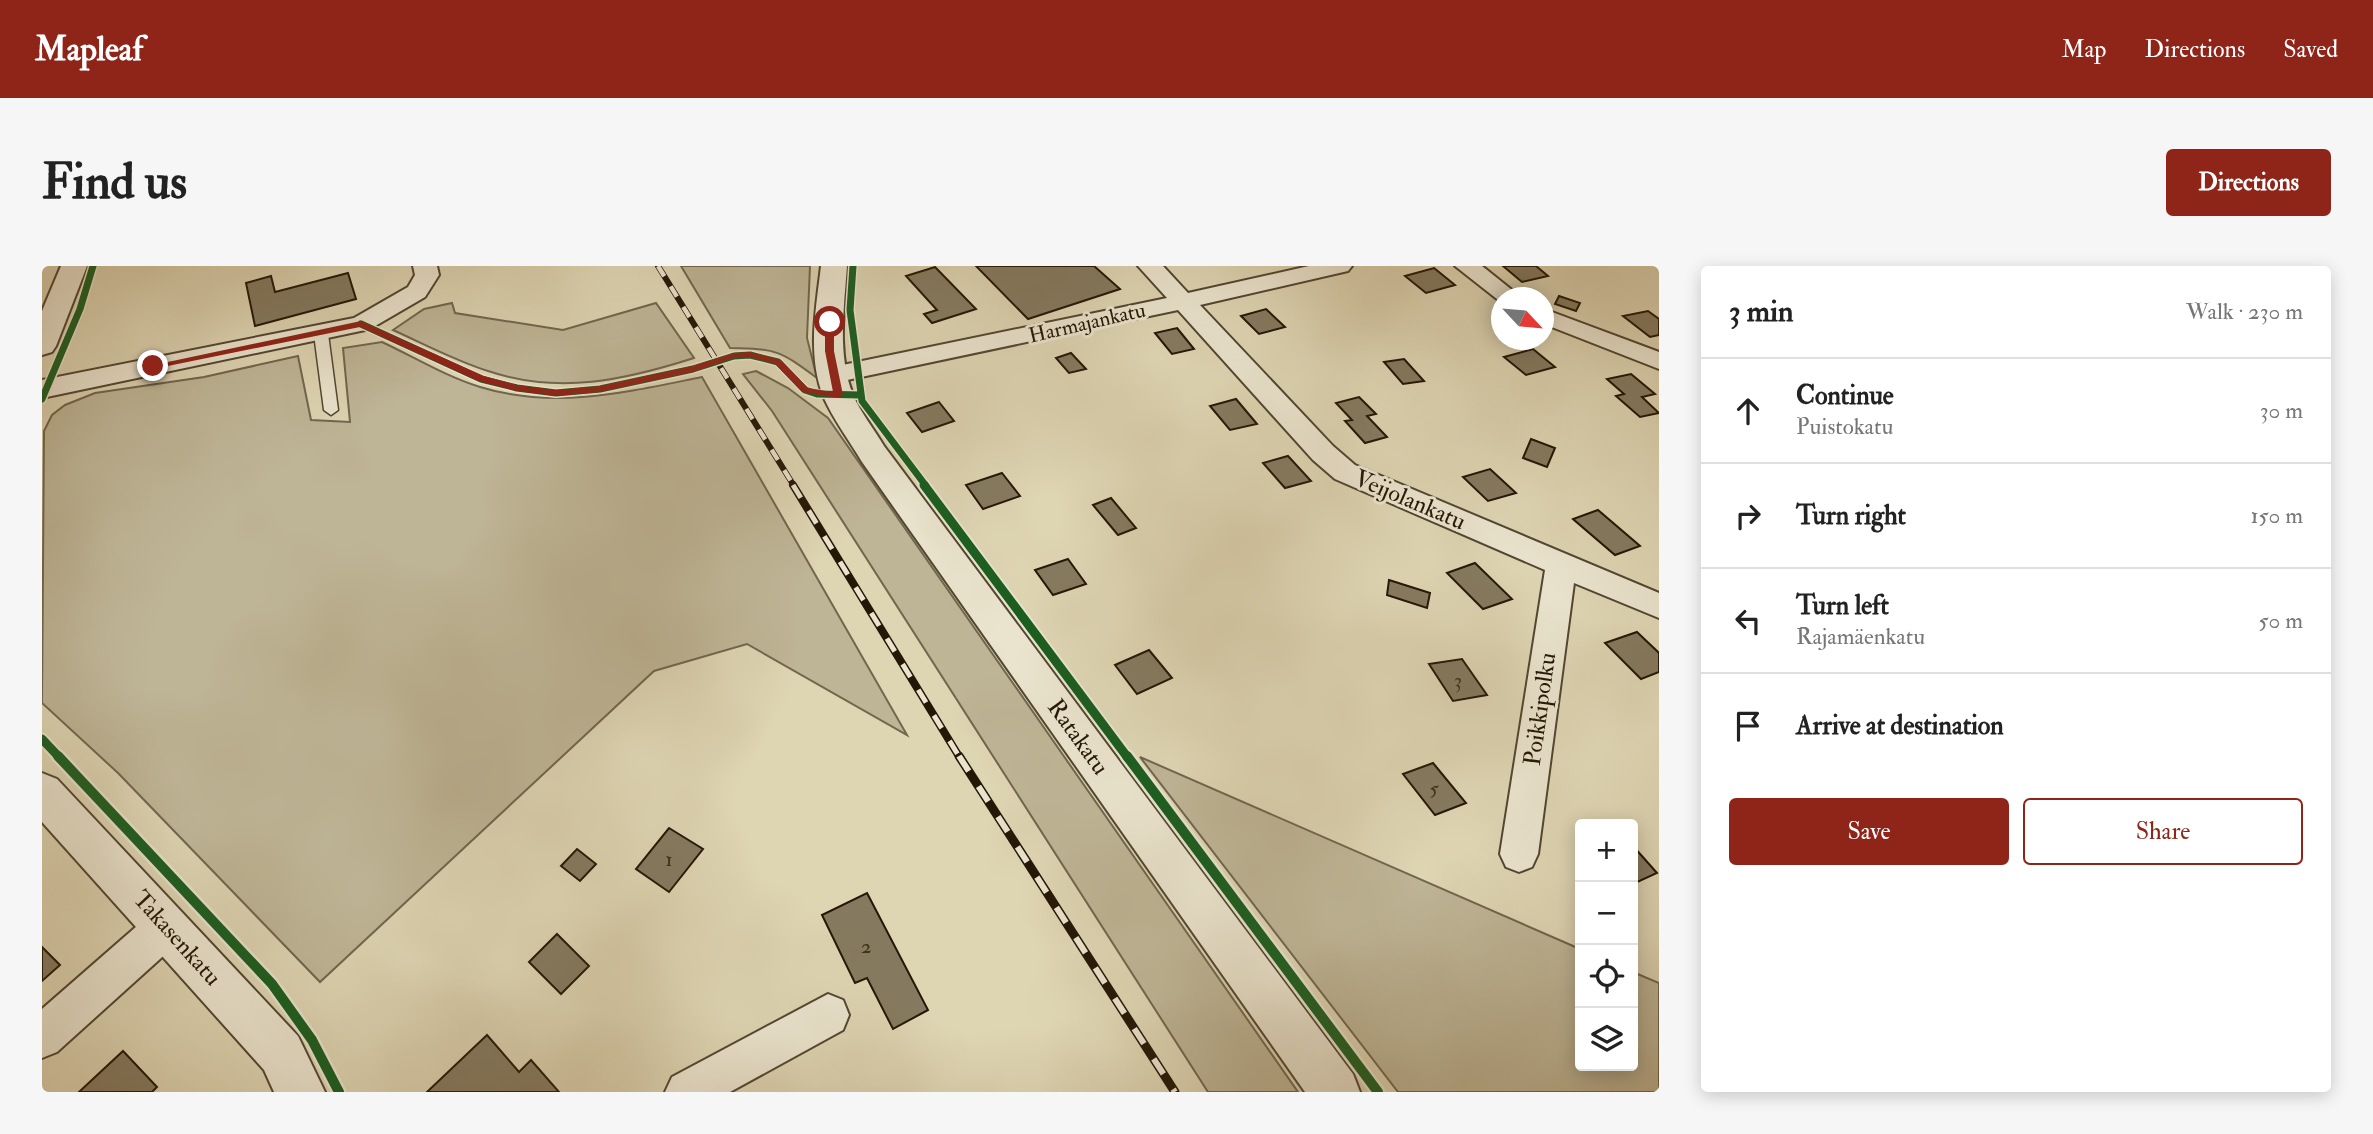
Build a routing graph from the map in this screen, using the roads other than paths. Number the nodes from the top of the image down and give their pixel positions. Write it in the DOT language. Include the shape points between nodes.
graph roads {
  1 [pos="74,266"];
  2 [pos="425,266"];
  3 [pos="834,266"];
  4 [pos="1150,266"];
  5 [pos="1340,266"];
  6 [pos="1467,266"];
  7 [pos="1495,287"];
  8 [pos="1181,301"];
  9 [pos="1554,320"];
  10 [pos="321,334"];
  11 [pos="42,346"];
  12 [pos="1659,361"];
  13 [pos="834,375"];
  14 [pos="42,389"];
  15 [pos="331,410"];
  16 [pos="1561,565"];
  17 [pos="1659,606"];
  18 [pos="42,792"];
  19 [pos="1519,854"];
  20 [pos="167,926"];
  21 [pos="828,1015"];
  22 [pos="42,1037"];
  23 [pos="299,1092"];
  24 [pos="687,1092"];
  25 [pos="1335,1092"];
  1 -- 11 [label="street"];
  2 -- 10 [label="street" via="427,275 417,292 361,324"];
  3 -- 13 [label="street, Ratakatu" via="829,351"];
  4 -- 8 [label="street, Veijolankatu"];
  5 -- 8 [label="street, Harmajankatu"];
  6 -- 7 [label="street"];
  8 -- 13 [label="street, Harmajankatu"];
  8 -- 16 [label="street, Veijolankatu" via="1345,472"];
  9 -- 12 [label="street"];
  10 -- 14 [label="street"];
  10 -- 15 [label="lane"];
  13 -- 25 [label="street, Ratakatu" via="838,395 873,454"];
  16 -- 17 [label="street, Veijolankatu"];
  16 -- 19 [label="street, Poikkipolku"];
  18 -- 20 [label="street, Takasenkatu"];
  20 -- 22 [label="street"];
  20 -- 23 [label="street, Takasenkatu" via="281,1053"];
  21 -- 24 [label="street"];
}
